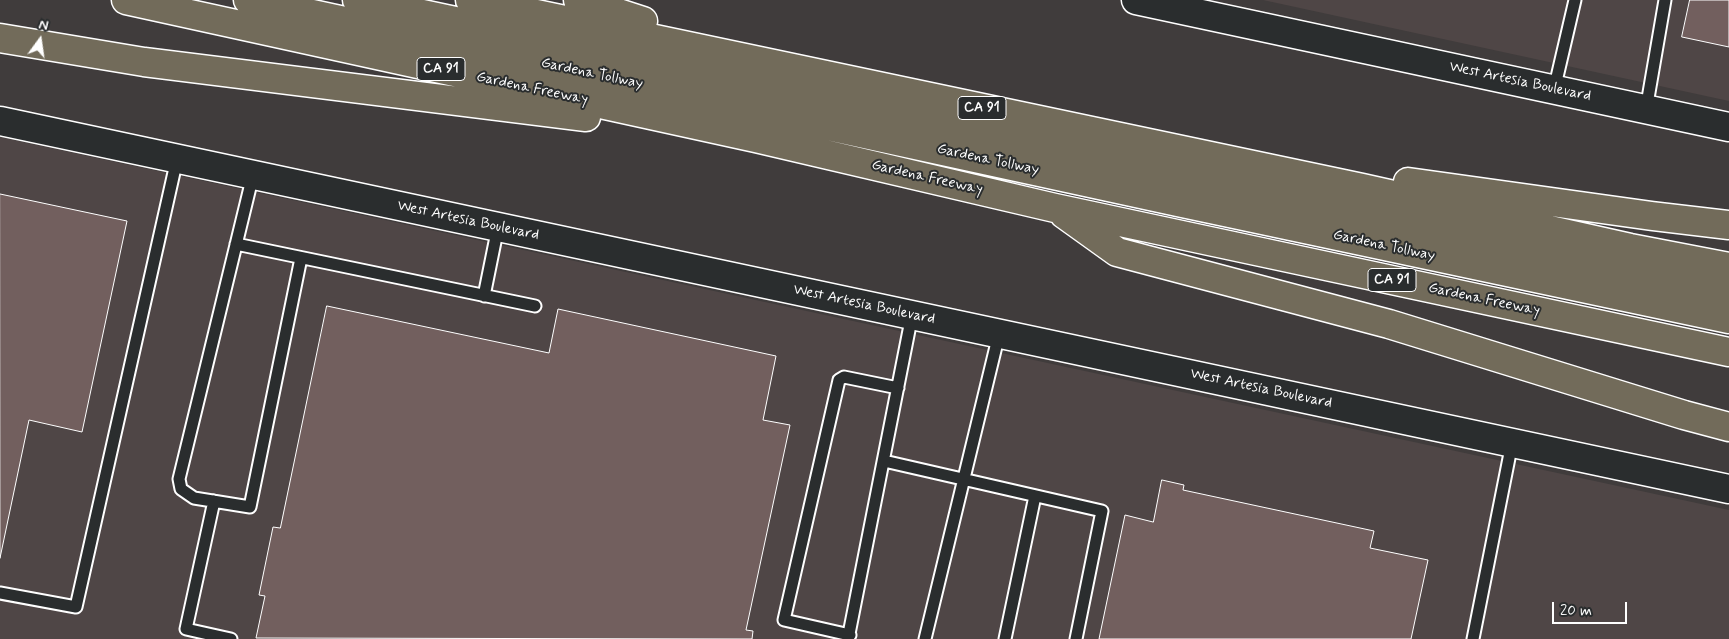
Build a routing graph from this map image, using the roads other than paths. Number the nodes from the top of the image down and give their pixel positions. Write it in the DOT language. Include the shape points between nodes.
graph roads {
  1 [pos="126,0"];
  2 [pos="248,0"];
  3 [pos="357,0"];
  4 [pos="470,0"];
  5 [pos="578,0"];
  6 [pos="1136,0"];
  7 [pos="1575,0"];
  8 [pos="1665,0"];
  9 [pos="0,38"];
  10 [pos="792,68"];
  11 [pos="1554,90"];
  12 [pos="1646,110"];
  13 [pos="0,121"];
  14 [pos="1729,127"];
  15 [pos="756,138"];
  16 [pos="1171,148"];
  17 [pos="177,159"];
  18 [pos="253,175"];
  19 [pos="1055,208"];
  20 [pos="1729,225"];
  21 [pos="498,227"];
  22 [pos="236,244"];
  23 [pos="301,258"];
  24 [pos="1729,267"];
  25 [pos="1729,293"];
  26 [pos="484,296"];
  27 [pos="535,306"];
  28 [pos="912,315"];
  29 [pos="1729,319"];
  30 [pos="999,334"];
  31 [pos="1729,352"];
  32 [pos="898,388"];
  33 [pos="1729,427"];
  34 [pos="1512,443"];
  35 [pos="884,461"];
  36 [pos="965,480"];
  37 [pos="1729,489"];
  38 [pos="1036,496"];
  39 [pos="214,501"];
  40 [pos="0,593"];
  41 [pos="849,637"];
  42 [pos="231,639"];
  43 [pos="925,639"];
  44 [pos="1005,639"];
  45 [pos="1076,639"];
  46 [pos="1473,639"];
  1 -- 15 [label="highway, Gardena Freeway / CA 91"];
  2 -- 29 [label="highway, Gardena Tollway"];
  3 -- 25 [label="highway, Gardena Tollway"];
  4 -- 10 [label="highway, CA 91"];
  5 -- 10 [label="highway"];
  6 -- 11 [label="main road, West Artesia Boulevard"];
  7 -- 11 [label="lane"];
  8 -- 12 [label="lane"];
  9 -- 15 [label="highway" via="144,62"];
  10 -- 16 [label="highway, CA 91"];
  11 -- 12 [label="main road, West Artesia Boulevard"];
  12 -- 14 [label="main road, West Artesia Boulevard"];
  13 -- 17 [label="main road, West Artesia Boulevard"];
  15 -- 19 [label="highway, Gardena Freeway / CA 91"];
  16 -- 20 [label="highway"];
  16 -- 24 [label="highway, CA 91"];
  17 -- 18 [label="main road, West Artesia Boulevard"];
  17 -- 40 [label="lane" via="76,608"];
  18 -- 21 [label="main road, West Artesia Boulevard"];
  18 -- 22 [label="lane"];
  19 -- 31 [label="highway, Gardena Freeway / CA 91"];
  19 -- 33 [label="highway" via="1117,252 1389,324"];
  21 -- 26 [label="lane"];
  21 -- 28 [label="main road, West Artesia Boulevard"];
  22 -- 23 [label="lane"];
  22 -- 39 [label="lane" via="179,479 181,489 194,498"];
  23 -- 26 [label="lane"];
  23 -- 39 [label="lane" via="250,507"];
  26 -- 27 [label="lane"];
  28 -- 30 [label="main road, West Artesia Boulevard"];
  28 -- 32 [label="lane"];
  30 -- 34 [label="main road, West Artesia Boulevard"];
  30 -- 36 [label="lane"];
  32 -- 35 [label="lane"];
  32 -- 41 [label="lane" via="844,377 840,380 784,620"];
  34 -- 37 [label="main road, West Artesia Boulevard"];
  34 -- 46 [label="lane"];
  35 -- 36 [label="lane"];
  35 -- 41 [label="lane"];
  36 -- 38 [label="lane"];
  36 -- 43 [label="lane"];
  38 -- 44 [label="lane"];
  38 -- 45 [label="lane" via="1102,511"];
  39 -- 42 [label="lane" via="186,629"];
}
